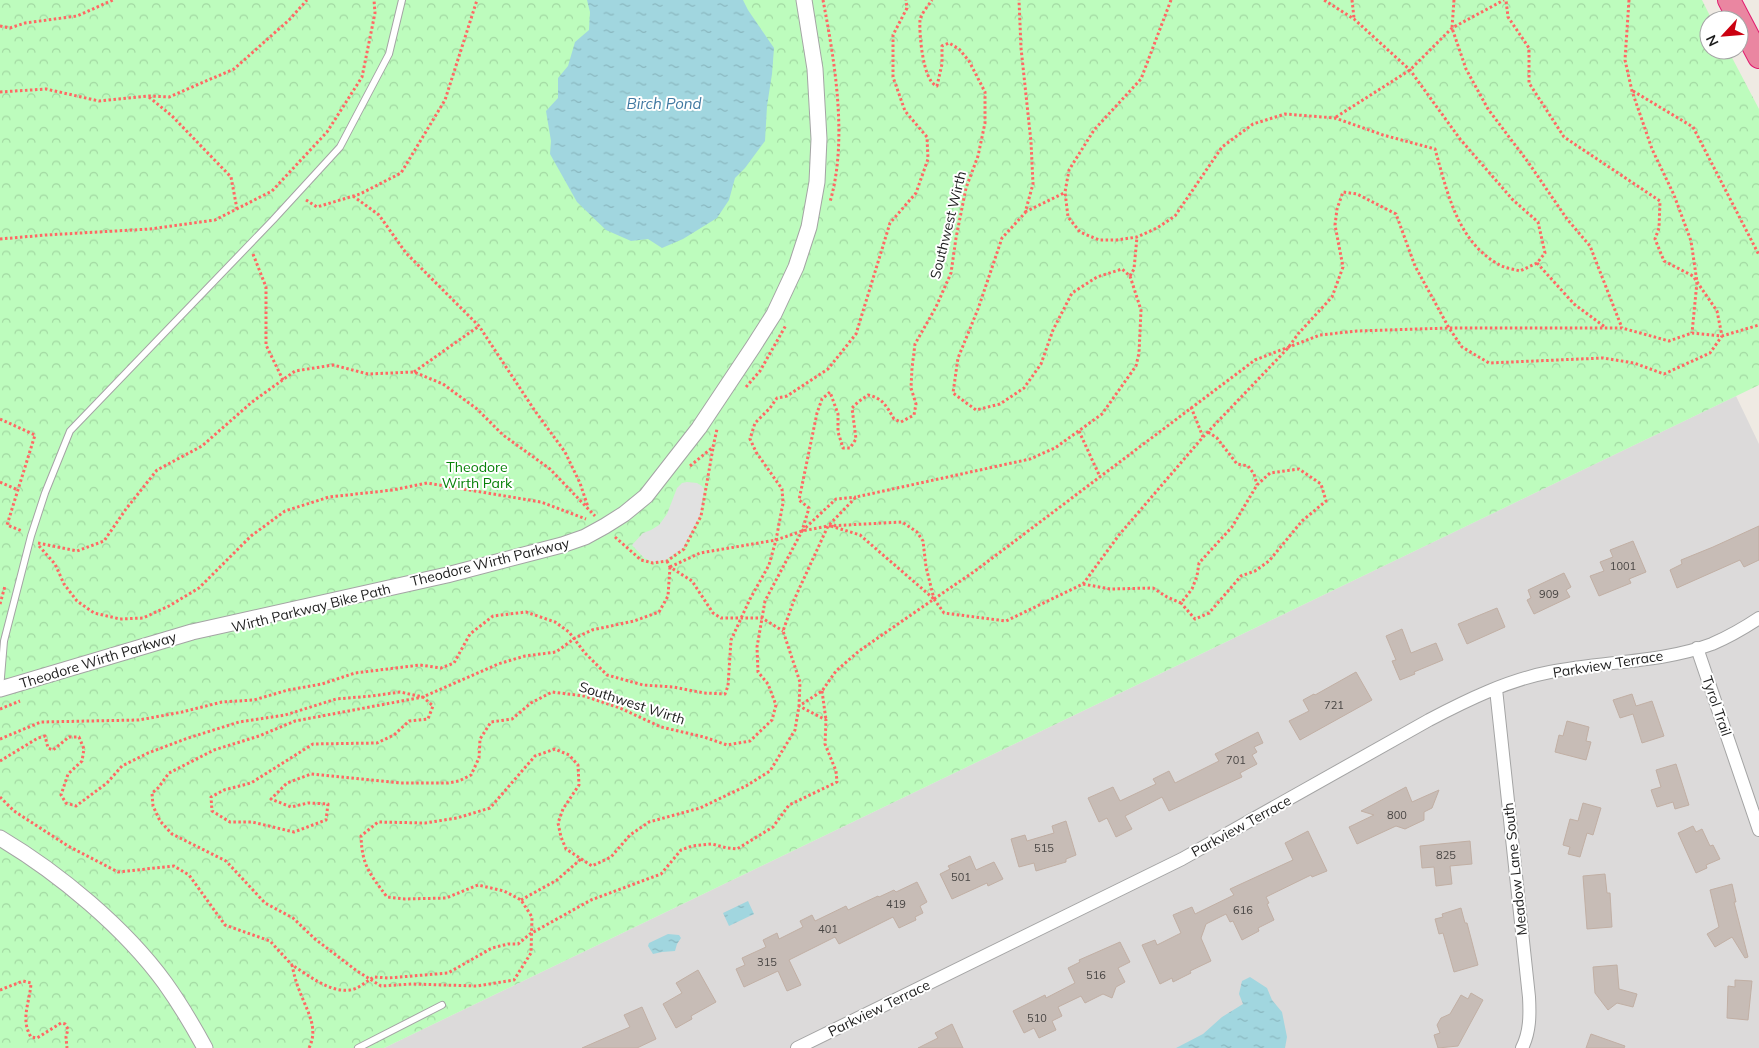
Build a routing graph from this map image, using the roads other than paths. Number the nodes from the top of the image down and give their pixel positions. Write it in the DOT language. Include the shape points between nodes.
graph roads {
  1 [pos="402,0"];
  2 [pos="804,0"];
  3 [pos="1729,0"];
  4 [pos="1759,57"];
  5 [pos="1759,618"];
  6 [pos="1697,648"];
  7 [pos="0,689"];
  8 [pos="1496,689"];
  9 [pos="1759,830"];
  10 [pos="0,838"];
  11 [pos="442,1005"];
  12 [pos="205,1048"];
  13 [pos="358,1048"];
  14 [pos="797,1048"];
  15 [pos="1522,1048"];
  1 -- 7 [label="lane" via="389,54 340,147 70,431 31,536 4,641"];
  2 -- 7 [label="street, Theodore Wirth Parkway" via="815,69 819,140 813,200 796,266 774,314 699,428 646,496 606,534 446,575 192,632"];
  3 -- 4 [label="highway"];
  5 -- 6 [label="street" via="1728,637"];
  6 -- 8 [label="street, Parkview Terrace" via="1549,672"];
  6 -- 9 [label="street, Tyrol Trail"];
  8 -- 14 [label="street, Parkview Terrace" via="1429,720 1173,864"];
  8 -- 15 [label="street, Meadow Lane South" via="1529,997 1528,1031"];
  10 -- 12 [label="street" via="62,880 129,940 166,984"];
  11 -- 13 [label="lane"];
}
